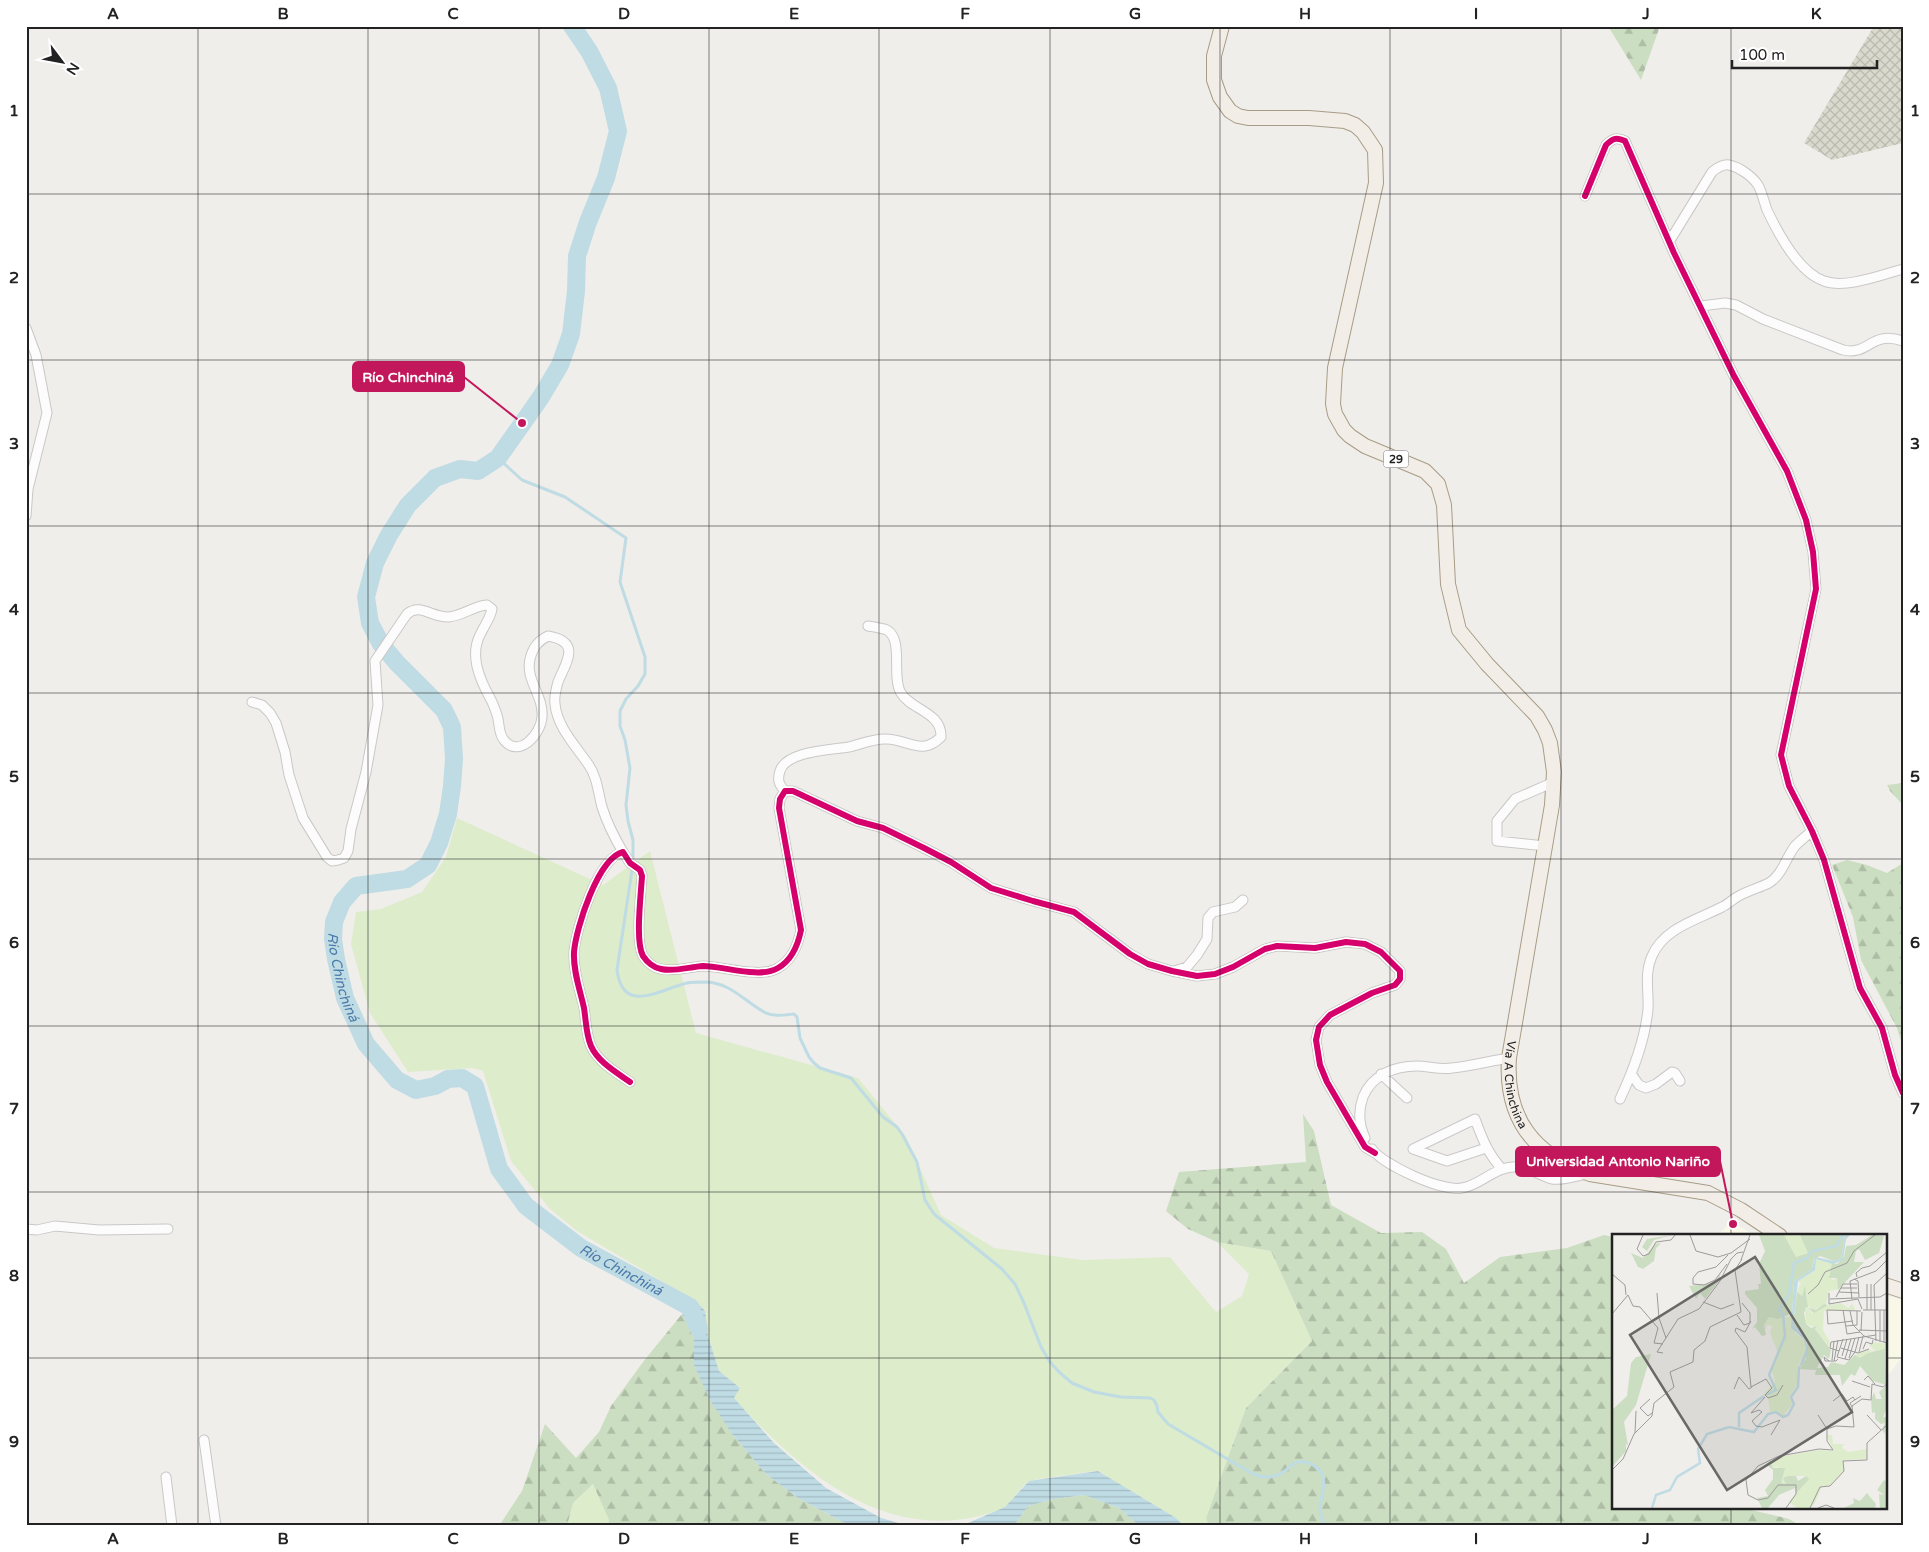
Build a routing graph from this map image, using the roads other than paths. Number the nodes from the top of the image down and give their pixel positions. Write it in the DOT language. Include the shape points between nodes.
graph roads {
  1 [pos="1222,26"];
  2 [pos="1585,196"];
  3 [pos="1669,242"];
  4 [pos="1903,270"];
  5 [pos="1701,306"];
  6 [pos="26,328"];
  7 [pos="1903,341"];
  8 [pos="26,516"];
  9 [pos="868,626"];
  10 [pos="252,702"];
  11 [pos="1554,782"];
  12 [pos="786,792"];
  13 [pos="1812,830"];
  14 [pos="1545,846"];
  15 [pos="623,852"];
  16 [pos="1243,900"];
  17 [pos="1172,972"];
  18 [pos="1509,1058"];
  19 [pos="1381,1074"];
  20 [pos="1632,1075"];
  21 [pos="1680,1081"];
  22 [pos="630,1082"];
  23 [pos="1903,1092"];
  24 [pos="1408,1098"];
  25 [pos="1620,1100"];
  26 [pos="1486,1148"];
  27 [pos="1374,1153"];
  28 [pos="1502,1169"];
  29 [pos="1590,1174"];
  30 [pos="26,1229"];
  31 [pos="168,1229"];
  32 [pos="1777,1234"];
  33 [pos="1886,1285"];
  34 [pos="1903,1291"];
  35 [pos="204,1440"];
  36 [pos="166,1477"];
  37 [pos="172,1526"];
  38 [pos="216,1526"];
  1 -- 11 [label="main road, 29" via="1214,56 1214,80 1230,111 1248,118 1345,121 1363,132 1375,150 1375,189 1335,368 1332,393 1335,414 1344,430 1357,441 1425,471 1438,484 1444,505 1448,584 1460,630 1517,698 1537,716 1550,743"];
  2 -- 3 [label="street" via="1606,145 1618,138 1625,142"];
  3 -- 4 [label="street" via="1712,172 1720,166 1729,165 1747,174 1758,185 1767,210 1788,248 1806,270 1823,281 1840,284"];
  3 -- 5 [label="street"];
  5 -- 7 [label="street" via="1736,305 1763,319 1853,353 1884,338"];
  5 -- 13 [label="street" via="1734,376 1787,471 1806,520 1813,552 1816,590 1781,755 1789,786"];
  6 -- 8 [label="street" via="36,355 47,413 28,489"];
  9 -- 12 [label="street" via="888,630 894,637 899,689 936,722 942,729 941,737 926,747 876,739 787,760 778,776 779,784"];
  10 -- 15 [label="street" via="262,705 270,713 280,736 303,818 327,857 332,861 344,858 366,772 378,705 375,661 406,614 413,609 450,617 486,605 492,609 490,618 481,632 475,653 479,674 498,717 503,740 510,746 519,747 536,735 543,715 529,676 529,664 538,641 548,636 557,637 568,649 569,658 555,694 557,717 589,765 608,825"];
  11 -- 14 [label="main road, 29"];
  11 -- 14 [label="street" via="1515,800 1496,821 1497,841"];
  12 -- 15 [label="street" via="780,799 779,808 801,930 798,945 777,969 760,972 705,966 671,970 650,964 640,948 642,876"];
  12 -- 17 [label="street" via="793,790 857,821 883,828 951,862 991,888 1074,912 1130,954"];
  13 -- 20 [label="street" via="1770,882 1680,927 1652,955 1647,972 1648,1009"];
  13 -- 23 [label="street" via="1824,860 1860,988 1882,1028"];
  14 -- 18 [label="main road, Vía A Chinchina / 29"];
  15 -- 22 [label="street" via="609,862 589,896 574,952 590,1044 597,1056"];
  16 -- 17 [label="street" via="1235,907 1213,912 1208,918 1207,939 1197,955 1187,968"];
  17 -- 27 [label="street" via="1197,976 1215,974 1277,946 1315,948 1346,942 1365,944 1394,963 1400,971 1400,979 1395,985 1330,1015 1319,1027 1316,1040 1320,1065 1328,1082 1365,1147"];
  18 -- 19 [label="street" via="1449,1069 1405,1067"];
  18 -- 29 [label="main road, Vía A Chinchina / 29" via="1509,1089 1525,1128 1545,1152"];
  19 -- 24 [label="street"];
  19 -- 27 [label="street" via="1365,1092 1360,1110 1361,1130"];
  20 -- 21 [label="street" via="1639,1085 1646,1088 1672,1072"];
  20 -- 25 [label="street"];
  26 -- 26 [label="street" via="1447,1161 1413,1149 1475,1120"];
  26 -- 28 [label="street"];
  27 -- 28 [label="street" via="1421,1180 1451,1188 1463,1188"];
  28 -- 29 [label="street" via="1520,1167 1553,1179"];
  29 -- 32 [label="main road, Vía A Chinchina / 29" via="1708,1193"];
  30 -- 31 [label="street" via="54,1226 99,1230"];
  33 -- 34 [label="main road"];
  35 -- 38 [label="street"];
  36 -- 37 [label="street"];
}
